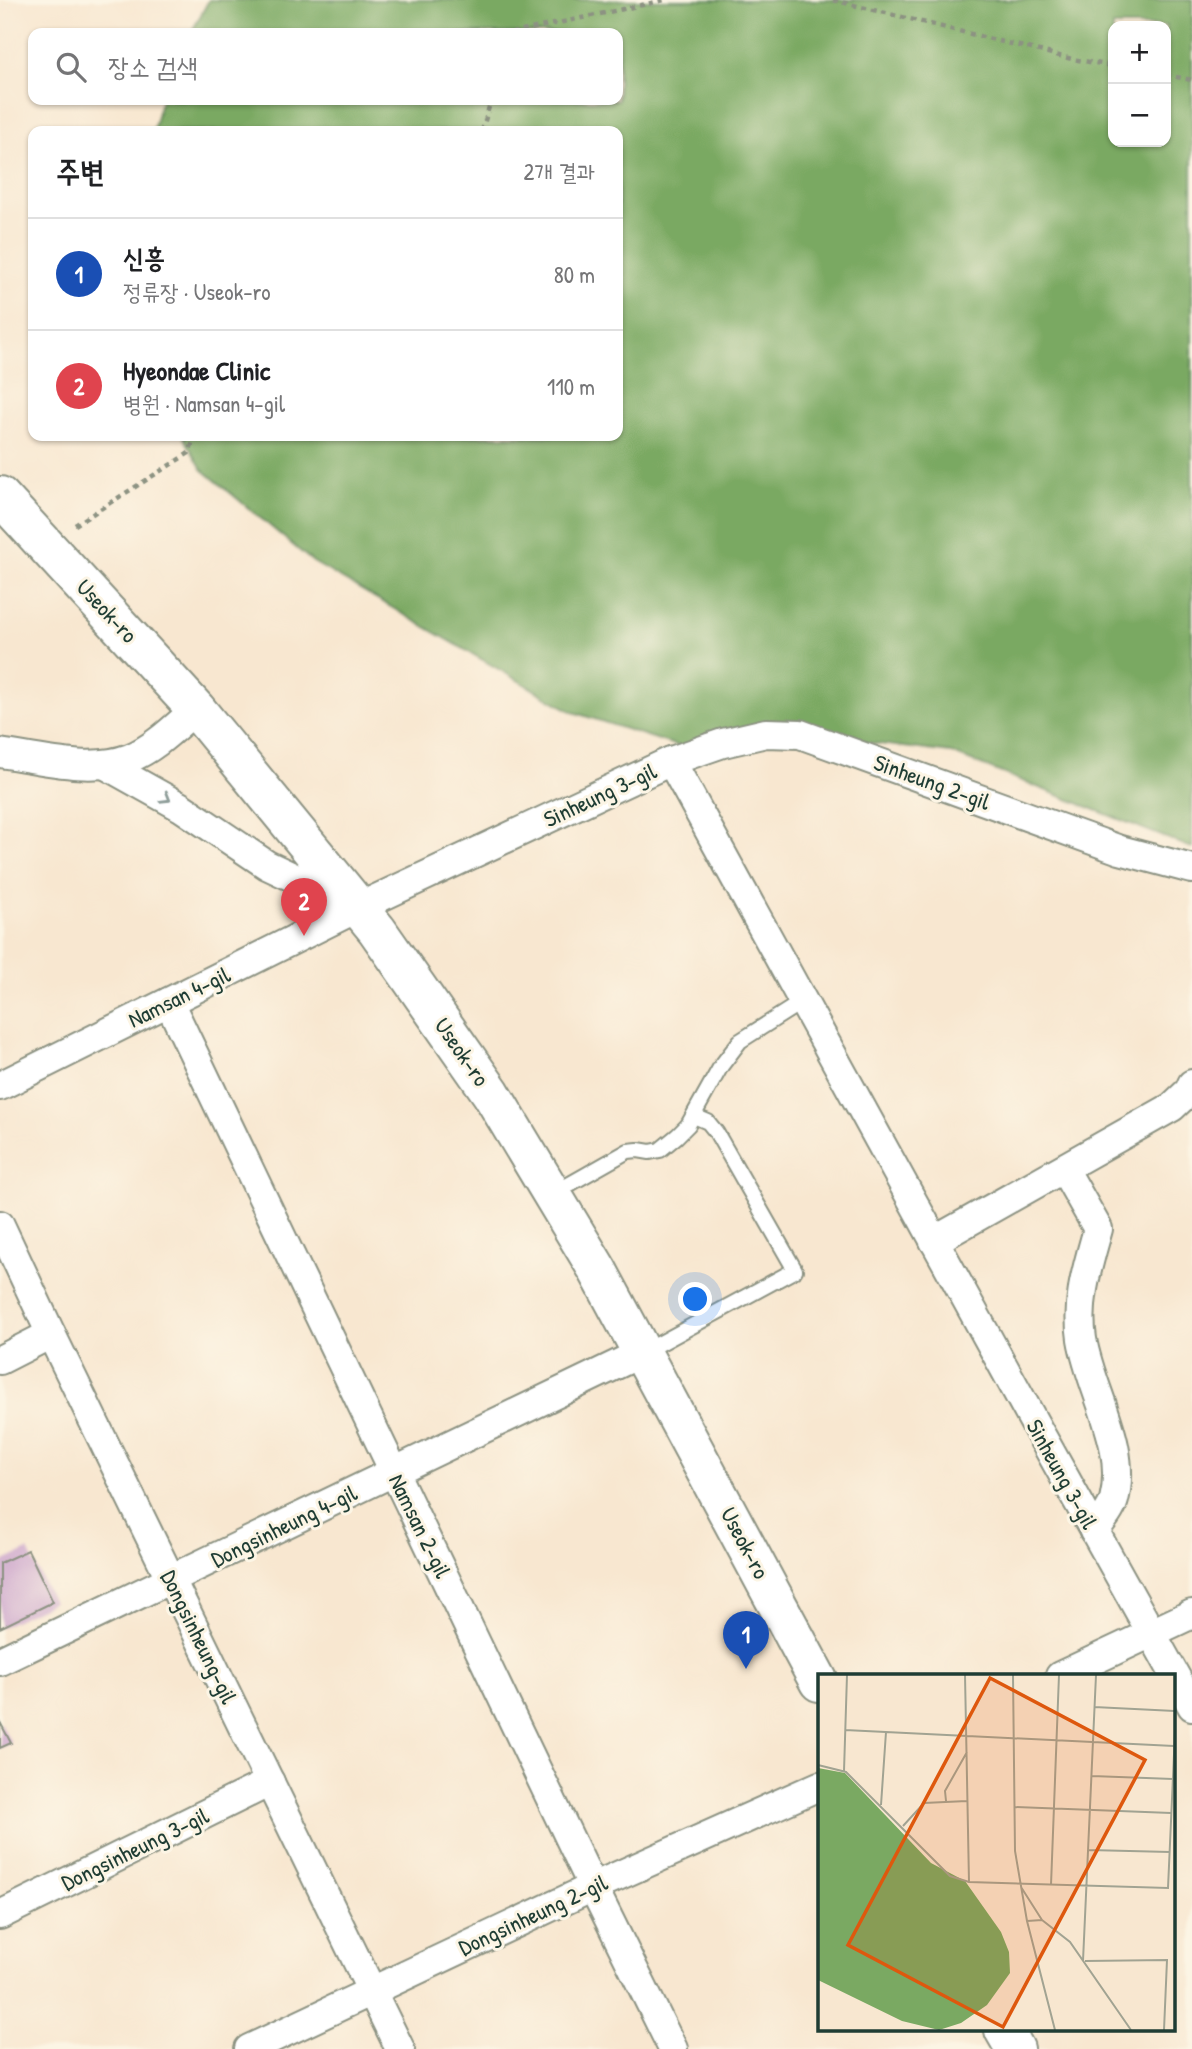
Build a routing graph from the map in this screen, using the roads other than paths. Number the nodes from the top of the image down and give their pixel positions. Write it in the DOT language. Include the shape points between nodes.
graph roads {
  1 [pos="0,496"];
  2 [pos="196,709"];
  3 [pos="0,753"];
  4 [pos="671,761"];
  5 [pos="106,765"];
  6 [pos="1192,869"];
  7 [pos="357,908"];
  8 [pos="803,1000"];
  9 [pos="169,1002"];
  10 [pos="1192,1084"];
  11 [pos="0,1086"];
  12 [pos="694,1116"];
  13 [pos="1064,1169"];
  14 [pos="553,1194"];
  15 [pos="0,1225"];
  16 [pos="934,1241"];
  17 [pos="51,1334"];
  18 [pos="643,1352"];
  19 [pos="0,1360"];
  20 [pos="394,1473"];
  21 [pos="1094,1531"];
  22 [pos="171,1580"];
  23 [pos="1192,1615"];
  24 [pos="1152,1634"];
  25 [pos="0,1661"];
  26 [pos="1064,1674"];
  27 [pos="818,1680"];
  28 [pos="1192,1706"];
  29 [pos="270,1783"];
  30 [pos="818,1786"];
  31 [pos="593,1887"];
  32 [pos="0,1915"];
  33 [pos="372,1991"];
  34 [pos="1005,2032"];
  35 [pos="249,2049"];
  36 [pos="400,2049"];
  37 [pos="673,2049"];
  38 [pos="1015,2049"];
  1 -- 2 [label="main road, Useok-ro"];
  2 -- 5 [label="street" via="153,745"];
  2 -- 7 [label="main road, Useok-ro"];
  3 -- 5 [label="street"];
  4 -- 6 [label="street, Sinheung 2-gil" via="766,733 800,734 1120,850"];
  4 -- 7 [label="street, Sinheung 3-gil"];
  4 -- 8 [label="street, Sinheung 3-gil"];
  5 -- 7 [label="street, one-way" via="181,807 267,865"];
  7 -- 9 [label="street, Namsan 4-gil"];
  7 -- 14 [label="main road, Useok-ro" via="491,1093"];
  8 -- 12 [label="lane" via="740,1041"];
  8 -- 16 [label="street, Sinheung 3-gil"];
  9 -- 11 [label="street, Namsan 4-gil"];
  9 -- 20 [label="street, Namsan 2-gil"];
  10 -- 13 [label="street" via="1172,1107"];
  12 -- 14 [label="lane" via="660,1150 628,1151"];
  12 -- 18 [label="lane" via="716,1132 795,1270"];
  13 -- 16 [label="street"];
  13 -- 21 [label="street" via="1098,1229 1081,1295 1082,1338 1112,1434 1118,1478 1114,1503"];
  14 -- 18 [label="main road, Useok-ro"];
  15 -- 17 [label="street, Dongsinheung-gil"];
  16 -- 21 [label="street, Sinheung 3-gil"];
  17 -- 19 [label="street"];
  17 -- 22 [label="street, Dongsinheung-gil"];
  18 -- 20 [label="street, Dongsinheung 4-gil"];
  18 -- 27 [label="main road, Useok-ro"];
  20 -- 22 [label="street, Dongsinheung 4-gil"];
  20 -- 31 [label="street, Namsan 2-gil"];
  21 -- 24 [label="street, Sinheung 3-gil"];
  22 -- 25 [label="street, Dongsinheung 4-gil"];
  22 -- 29 [label="street, Dongsinheung-gil"];
  23 -- 24 [label="street"];
  24 -- 26 [label="street"];
  24 -- 28 [label="street, Sinheung 3-gil"];
  29 -- 32 [label="street, Dongsinheung 3-gil"];
  29 -- 33 [label="street, Dongsinheung-gil"];
  30 -- 31 [label="street, Dongsinheung 2-gil"];
  31 -- 33 [label="street, Dongsinheung 2-gil"];
  31 -- 37 [label="street, Namsan 2-gil"];
  33 -- 35 [label="street, Dongsinheung 2-gil"];
  33 -- 36 [label="street, Dongsinheung-gil"];
  34 -- 38 [label="main road"];
}
